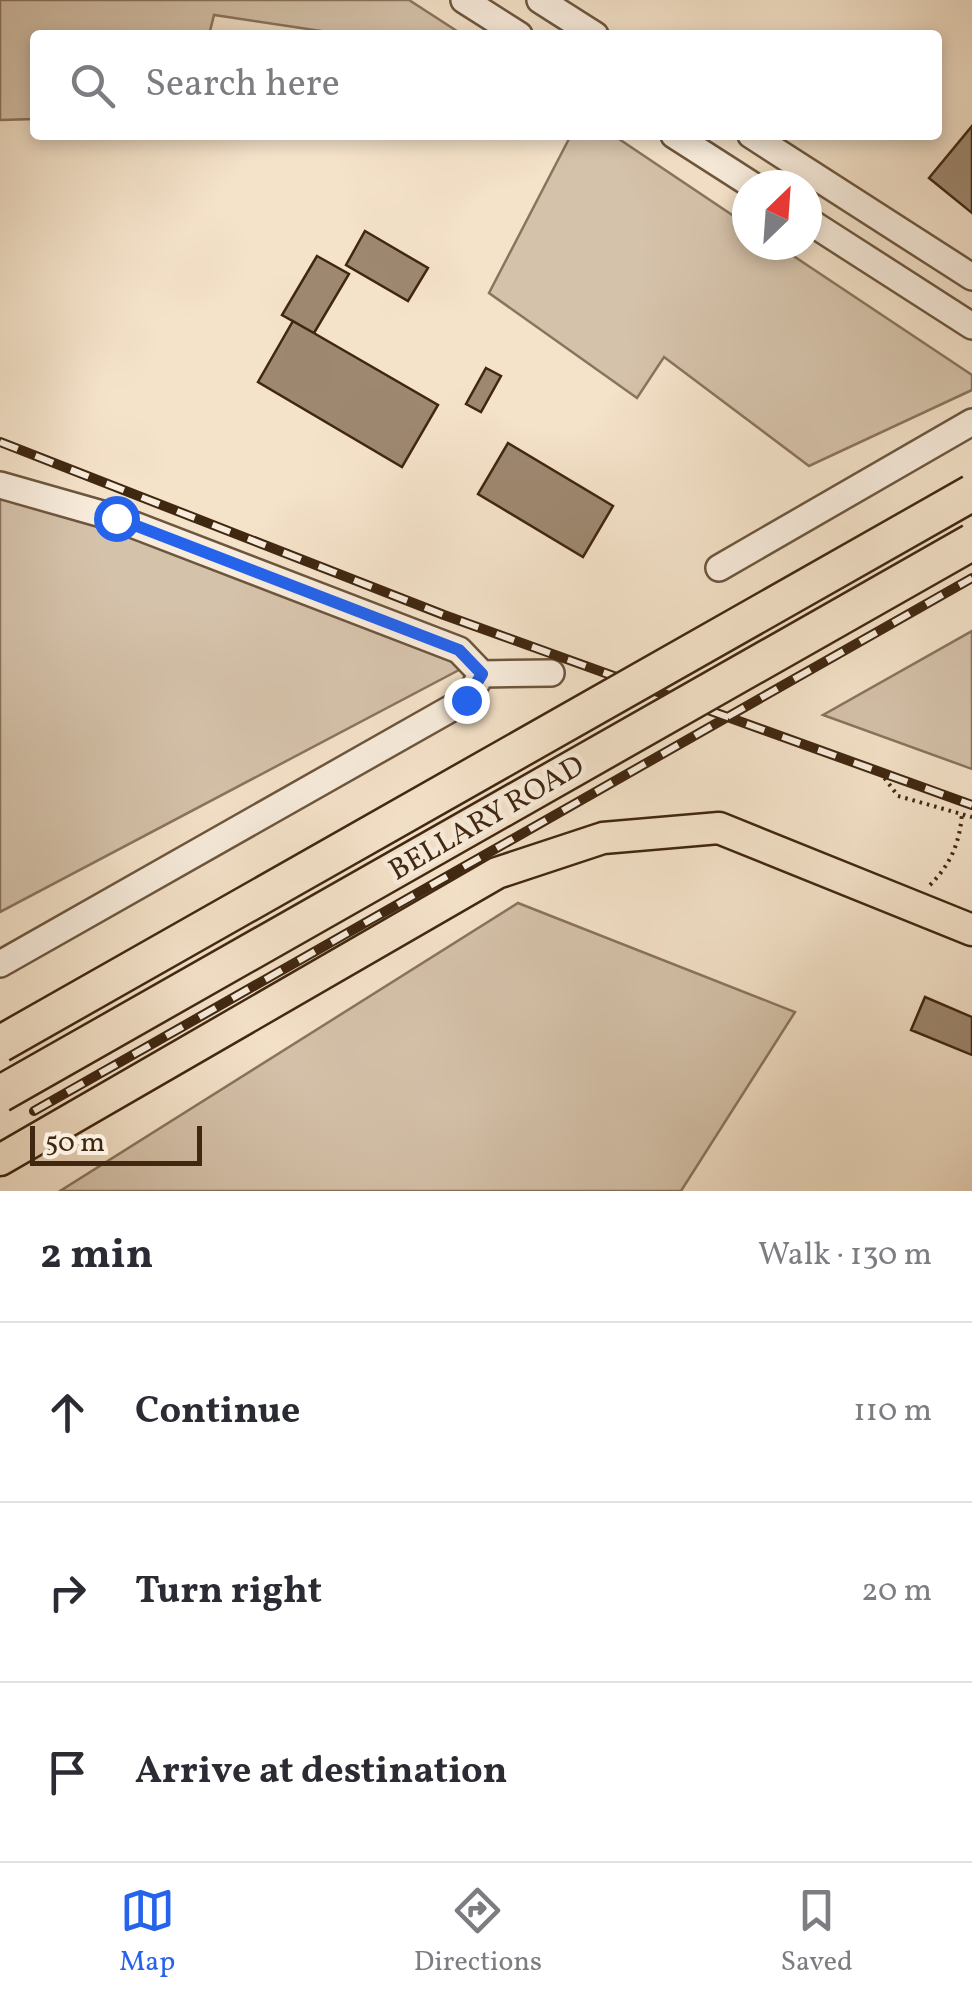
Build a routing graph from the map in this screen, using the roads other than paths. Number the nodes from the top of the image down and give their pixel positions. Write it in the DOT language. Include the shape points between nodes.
graph roads {
  1 [pos="464,0"];
  2 [pos="540,0"];
  3 [pos="511,30"];
  4 [pos="587,30"];
  5 [pos="682,140"];
  6 [pos="759,140"];
  7 [pos="732,172"];
  8 [pos="822,230"];
  9 [pos="972,277"];
  10 [pos="972,326"];
  11 [pos="972,422"];
  12 [pos="0,485"];
  13 [pos="972,494"];
  14 [pos="972,542"];
  15 [pos="719,568"];
  16 [pos="551,672"];
  17 [pos="482,674"];
  18 [pos="972,930"];
  19 [pos="0,964"];
  20 [pos="0,1044"];
  21 [pos="0,1094"];
  22 [pos="0,1160"];
  1 -- 3 [label="street"];
  2 -- 4 [label="street"];
  5 -- 7 [label="street"];
  6 -- 9 [label="street"];
  8 -- 10 [label="street"];
  11 -- 15 [label="street"];
  12 -- 17 [label="street" via="116,518 459,650"];
  13 -- 20 [label="highway, BELLARY ROAD, bridge"];
  14 -- 21 [label="highway, BELLARY ROAD, bridge"];
  16 -- 17 [label="street"];
  17 -- 19 [label="street" via="466,700"];
  18 -- 22 [label="main road" via="719,828 604,838 497,873"];
}
